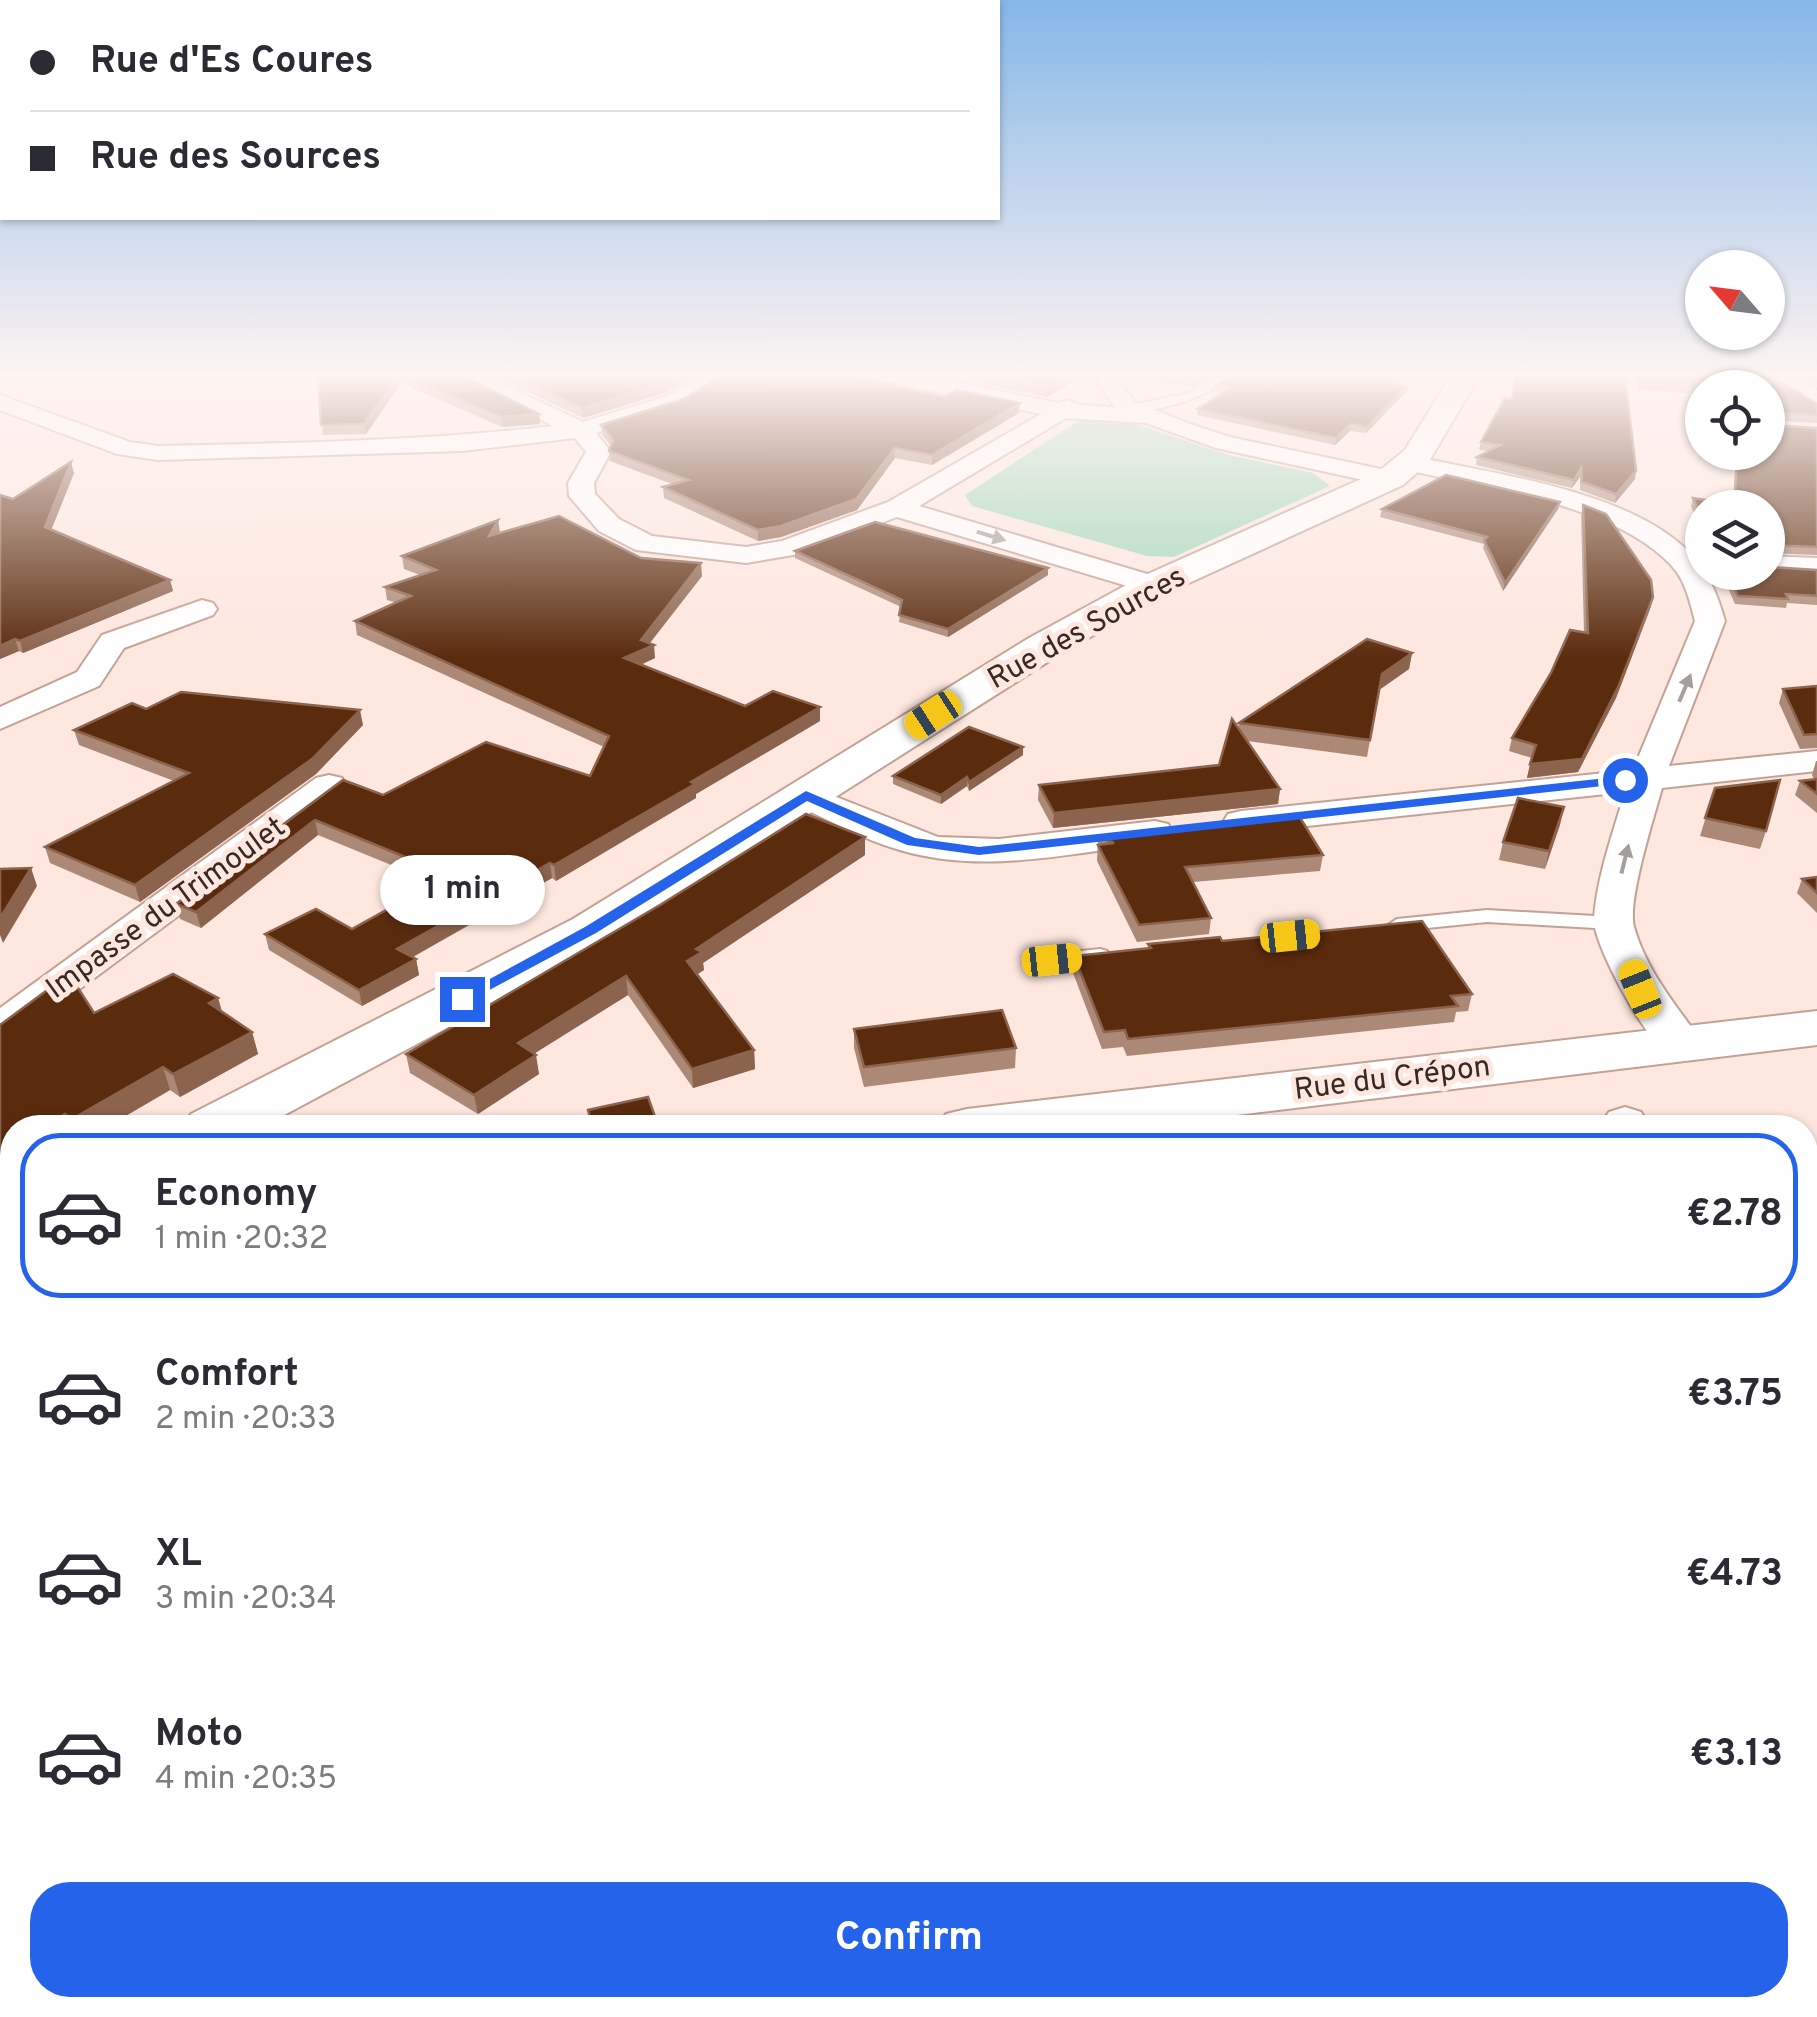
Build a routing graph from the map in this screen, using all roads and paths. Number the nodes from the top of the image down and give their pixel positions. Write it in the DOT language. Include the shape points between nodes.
graph roads {
  1 [pos="589,469"];
  2 [pos="964,469"];
  3 [pos="1388,469"];
  4 [pos="1400,471"];
  5 [pos="897,508"];
  6 [pos="1685,556"];
  7 [pos="1785,565"];
  8 [pos="1817,567"];
  9 [pos="1154,585"];
  10 [pos="1702,590"];
  11 [pos="202,608"];
  12 [pos="0,719"];
  13 [pos="1817,761"];
  14 [pos="1647,778"];
  15 [pos="329,786"];
  16 [pos="806,796"];
  17 [pos="1613,923"];
  18 [pos="1368,928"];
  19 [pos="1111,954"];
  20 [pos="1052,960"];
  21 [pos="0,1028"];
  22 [pos="1817,1028"];
  23 [pos="1680,1042"];
  24 [pos="237,1115"];
  25 [pos="1076,1115"];
  1 -- 5 [label="street" via="582,496 609,525 646,544 746,555 790,548"];
  2 -- 5 [label="street"];
  3 -- 4 [label="street"];
  4 -- 6 [label="street" via="1586,508"];
  4 -- 9 [label="street, Rue des Sources"];
  5 -- 9 [label="street, one-way"];
  7 -- 8 [label="street"];
  9 -- 16 [label="street, Rue des Sources"];
  14 -- 10 [label="street, one-way" via="1710,621"];
  11 -- 12 [label="street" via="113,642 88,679"];
  13 -- 14 [label="street"];
  14 -- 16 [label="street" via="979,851 912,842"];
  17 -- 14 [label="street, one-way"];
  15 -- 21 [label="street, Impasse du Trimoulet"];
  16 -- 24 [label="street, Rue des Sources" via="591,930"];
  17 -- 18 [label="lane" via="1487,916"];
  17 -- 23 [label="street" via="1640,989"];
  19 -- 20 [label="lane"];
  22 -- 23 [label="street, Rue du Crépon"];
  23 -- 25 [label="street, Rue du Crépon"];
}
